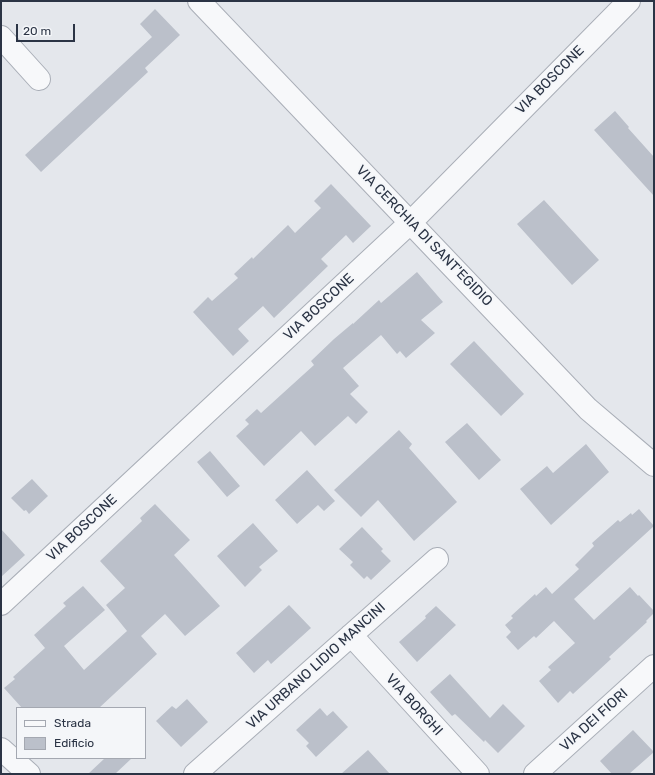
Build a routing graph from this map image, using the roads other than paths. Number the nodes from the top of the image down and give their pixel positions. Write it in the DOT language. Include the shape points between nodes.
graph roads {
  1 [pos="198,1"];
  2 [pos="629,1"];
  3 [pos="1,37"];
  4 [pos="39,80"];
  5 [pos="411,222"];
  6 [pos="654,465"];
  7 [pos="437,559"];
  8 [pos="1,604"];
  9 [pos="351,635"];
  10 [pos="654,666"];
  11 [pos="1,749"];
  12 [pos="29,774"];
  13 [pos="195,774"];
  14 [pos="478,774"];
  15 [pos="535,774"];
  1 -- 5 [label="street, VIA CERCHIA DI SANT'EGIDIO"];
  2 -- 5 [label="street, VIA BOSCONE"];
  3 -- 4 [label="street"];
  5 -- 6 [label="street, VIA CERCHIA DI SANT'EGIDIO" via="588,409"];
  5 -- 8 [label="street, VIA BOSCONE"];
  7 -- 9 [label="street, VIA URBANO LIDIO MANCINI"];
  9 -- 13 [label="street, VIA URBANO LIDIO MANCINI"];
  9 -- 14 [label="street, VIA BORGHI"];
  10 -- 15 [label="street, VIA DEI FIORI"];
  11 -- 12 [label="street"];
}
